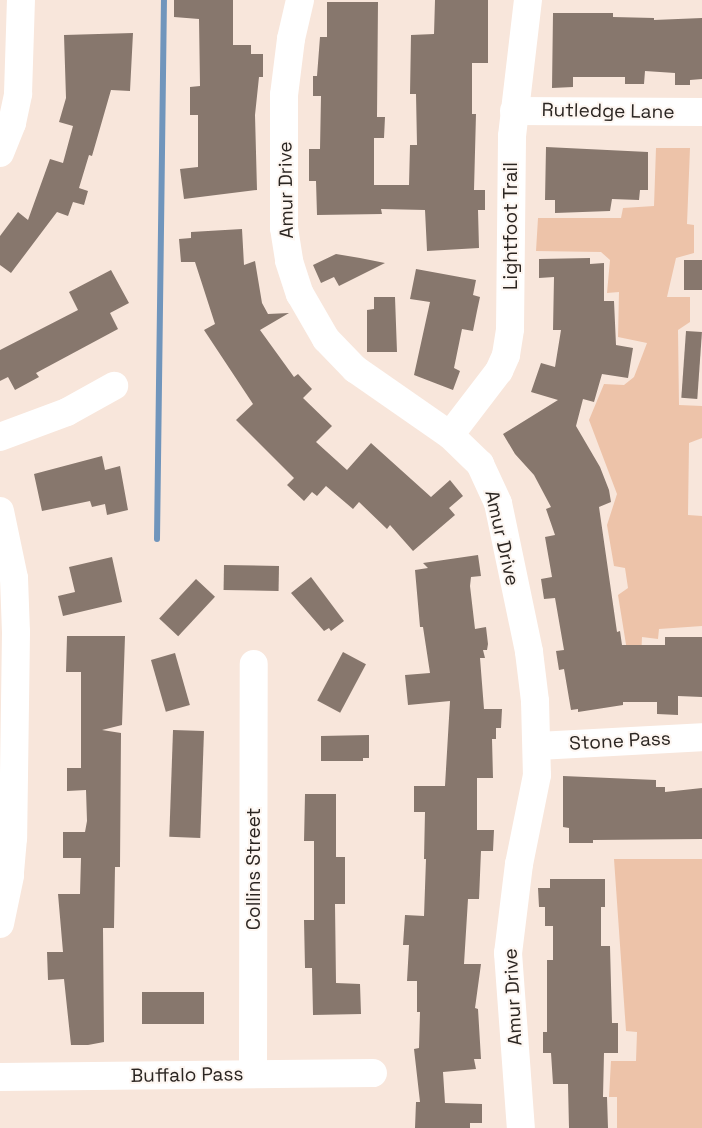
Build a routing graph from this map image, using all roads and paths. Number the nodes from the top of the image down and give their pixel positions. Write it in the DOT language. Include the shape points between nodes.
graph roads {
  1 [pos="21,0"];
  2 [pos="300,0"];
  3 [pos="528,0"];
  4 [pos="514,111"];
  5 [pos="702,112"];
  6 [pos="0,153"];
  7 [pos="114,386"];
  8 [pos="450,435"];
  9 [pos="0,437"];
  10 [pos="0,511"];
  11 [pos="254,664"];
  12 [pos="702,737"];
  13 [pos="538,746"];
  14 [pos="5,875"];
  15 [pos="0,924"];
  16 [pos="373,1073"];
  17 [pos="253,1074"];
  18 [pos="0,1077"];
  19 [pos="521,1128"];
  1 -- 6 [label="street" via="18,94 12,123"];
  2 -- 8 [label="street, Amur Drive" via="284,95 284,228 289,261 300,294 326,338 354,369"];
  3 -- 4 [label="street, Lightfoot Trail"];
  4 -- 5 [label="street, Rutledge Lane"];
  4 -- 8 [label="street, Lightfoot Trail" via="510,328 506,355 499,371"];
  7 -- 9 [label="street" via="67,412"];
  8 -- 13 [label="street, Amur Drive" via="480,464 498,503 529,652"];
  10 -- 14 [label="street" via="16,602"];
  11 -- 17 [label="street, Collins Street"];
  12 -- 13 [label="street, Stone Pass"];
  13 -- 19 [label="street, Amur Drive" via="537,775 519,864 508,953"];
  14 -- 15 [label="street"];
  16 -- 17 [label="street, Buffalo Pass"];
  17 -- 18 [label="street, Buffalo Pass"];
}
